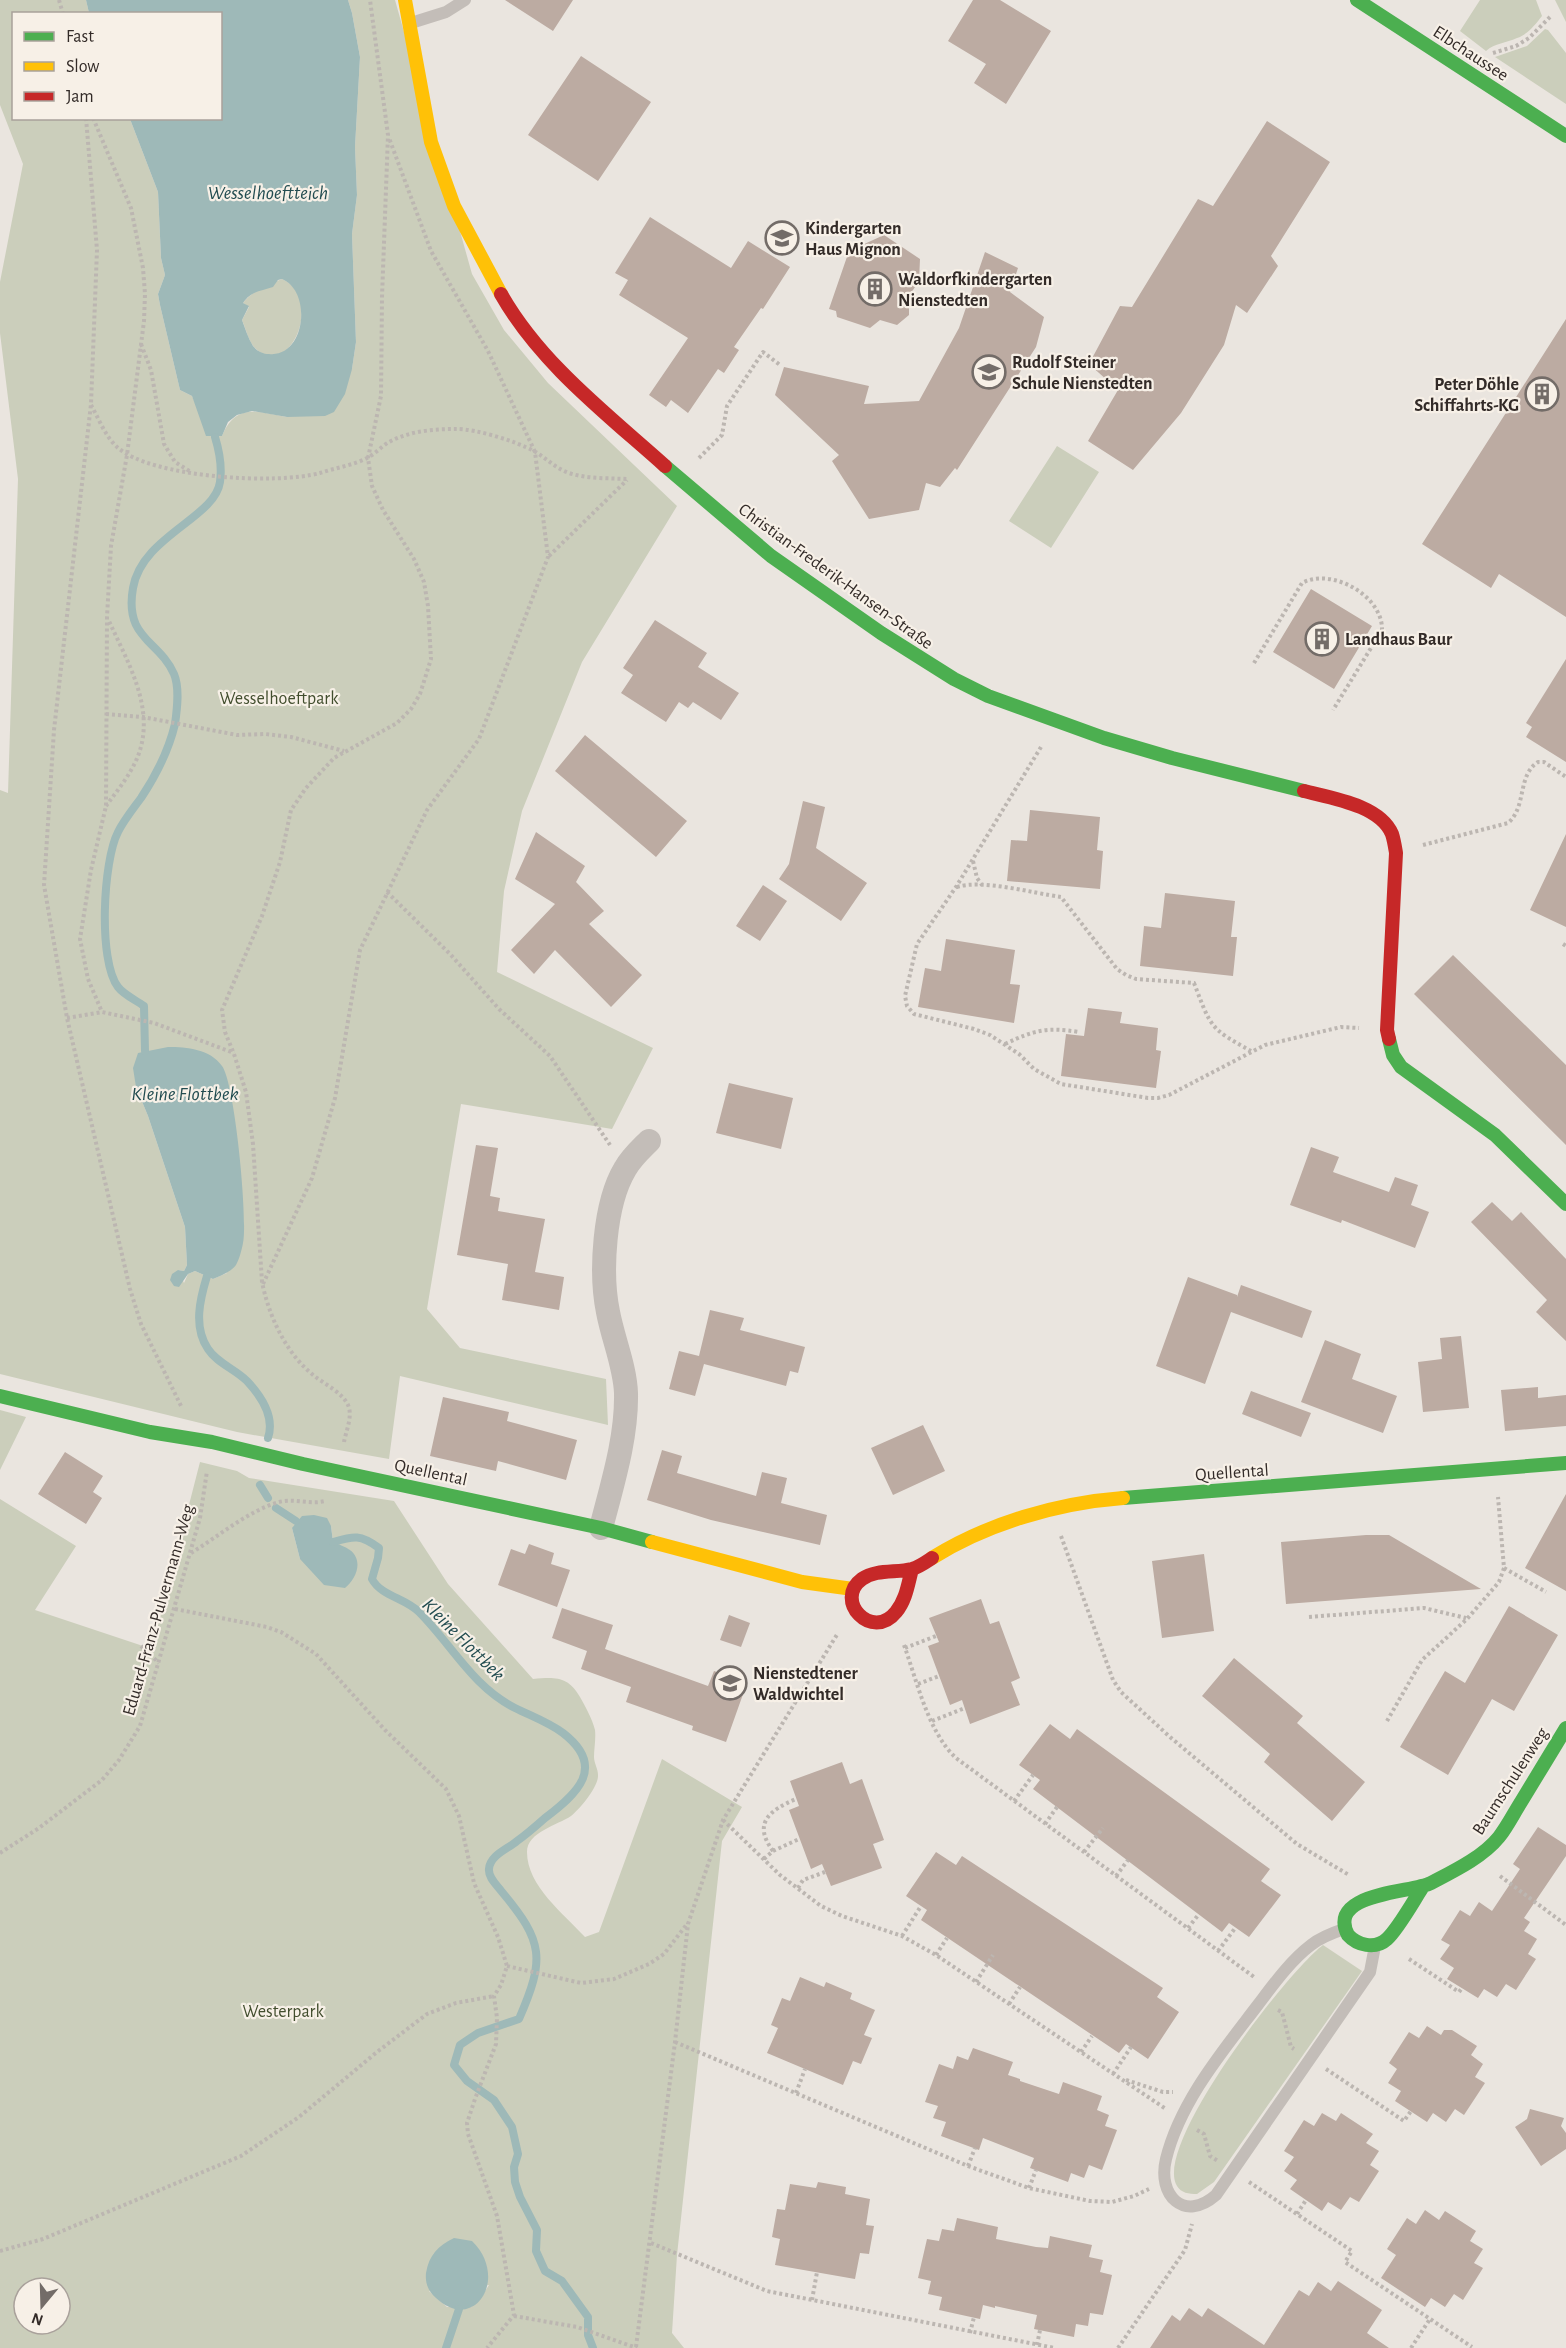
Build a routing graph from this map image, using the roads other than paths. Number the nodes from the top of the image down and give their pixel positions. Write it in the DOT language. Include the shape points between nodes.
graph roads {
  1 [pos="405,0"];
  2 [pos="465,0"];
  3 [pos="1357,0"];
  4 [pos="410,24"];
  5 [pos="1566,136"];
  6 [pos="649,1140"];
  7 [pos="1566,1204"];
  8 [pos="0,1396"];
  9 [pos="1566,1463"];
  10 [pos="601,1528"];
  11 [pos="912,1569"];
  12 [pos="854,1589"];
  13 [pos="1566,1728"];
  14 [pos="1422,1888"];
  15 [pos="1345,1929"];
  16 [pos="1375,1946"];
  1 -- 4 [label="street, Christian-Frederik-Hansen-Straße"];
  2 -- 4 [label="lane" via="446,12"];
  3 -- 5 [label="street, Elbchaussee"];
  4 -- 7 [label="street, Christian-Frederik-Hansen-Straße" via="431,142 454,206 493,281 530,336 561,372 657,460 771,556 921,660 988,696 1104,738 1354,804 1383,820 1392,834 1396,853 1387,1030 1393,1056 1414,1078 1495,1135"];
  6 -- 10 [label="street" via="625,1168 609,1221 605,1282 626,1407"];
  8 -- 10 [label="street, Quellental"];
  9 -- 11 [label="street, Quellental" via="1085,1502 1014,1521"];
  10 -- 12 [label="street, Quellental" via="802,1582"];
  11 -- 12 [label="street, Quellental" via="863,1578"];
  11 -- 12 [label="street" via="901,1605 885,1622 865,1621 858,1616 851,1598"];
  13 -- 14 [label="street, Baumschulenweg" via="1499,1837 1475,1858"];
  14 -- 15 [label="street, Baumschulenweg" via="1383,1892 1358,1904 1346,1917"];
  14 -- 16 [label="street, Baumschulenweg" via="1388,1939"];
  15 -- 16 [label="street" via="1356,1941"];
  15 -- 16 [label="lane" via="1323,1936 1298,1956 1206,2075 1180,2120 1165,2161 1164,2181 1170,2197 1178,2203 1198,2206 1216,2195 1370,1972"];
}
